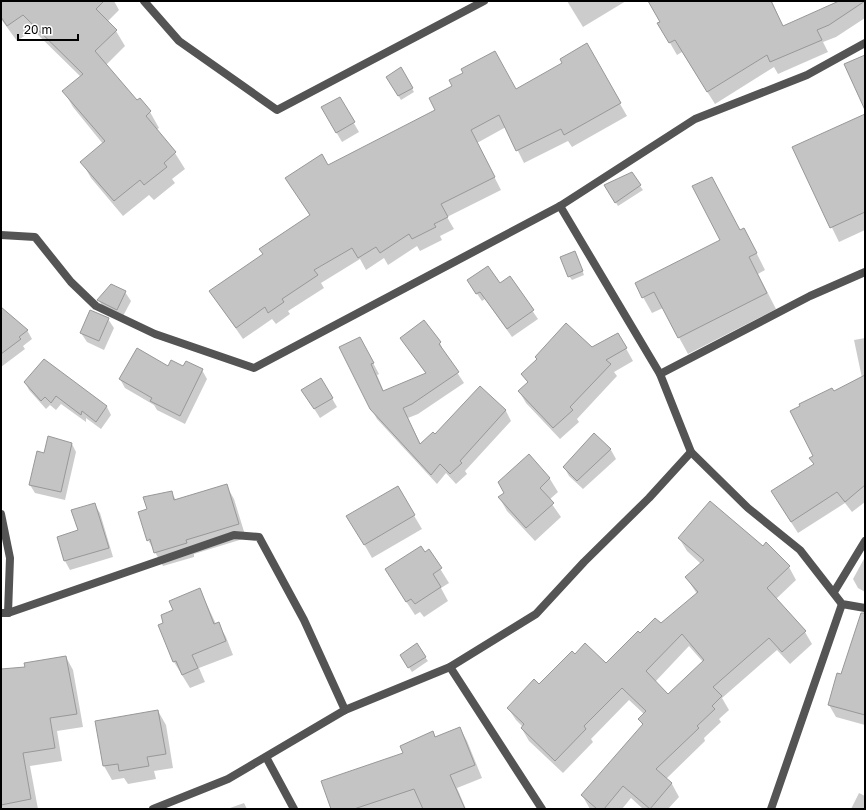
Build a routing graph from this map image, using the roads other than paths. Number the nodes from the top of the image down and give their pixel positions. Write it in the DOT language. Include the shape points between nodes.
graph roads {
  1 [pos="144,1"];
  2 [pos="484,1"];
  3 [pos="865,43"];
  4 [pos="560,206"];
  5 [pos="1,235"];
  6 [pos="865,272"];
  7 [pos="660,374"];
  8 [pos="691,452"];
  9 [pos="1,514"];
  10 [pos="865,541"];
  11 [pos="834,592"];
  12 [pos="842,604"];
  13 [pos="865,608"];
  14 [pos="4,613"];
  15 [pos="450,667"];
  16 [pos="345,710"];
  17 [pos="266,757"];
  18 [pos="153,809"];
  19 [pos="294,809"];
  20 [pos="542,809"];
  21 [pos="771,809"];
  1 -- 2 [label="street" via="179,41 277,110"];
  3 -- 4 [label="street" via="807,75 695,119"];
  4 -- 5 [label="street" via="254,368 155,334 96,306 70,282 35,237"];
  4 -- 7 [label="street"];
  6 -- 7 [label="street" via="810,296"];
  7 -- 8 [label="street"];
  8 -- 11 [label="street" via="748,508 800,550"];
  8 -- 15 [label="street" via="536,614"];
  9 -- 14 [label="street" via="10,558"];
  10 -- 11 [label="street"];
  11 -- 12 [label="street"];
  12 -- 13 [label="street"];
  12 -- 21 [label="street"];
  14 -- 16 [label="street" via="234,535 259,537 304,620"];
  15 -- 16 [label="street"];
  15 -- 20 [label="street"];
  16 -- 17 [label="street"];
  17 -- 18 [label="street" via="228,779"];
  17 -- 19 [label="street"];
}
